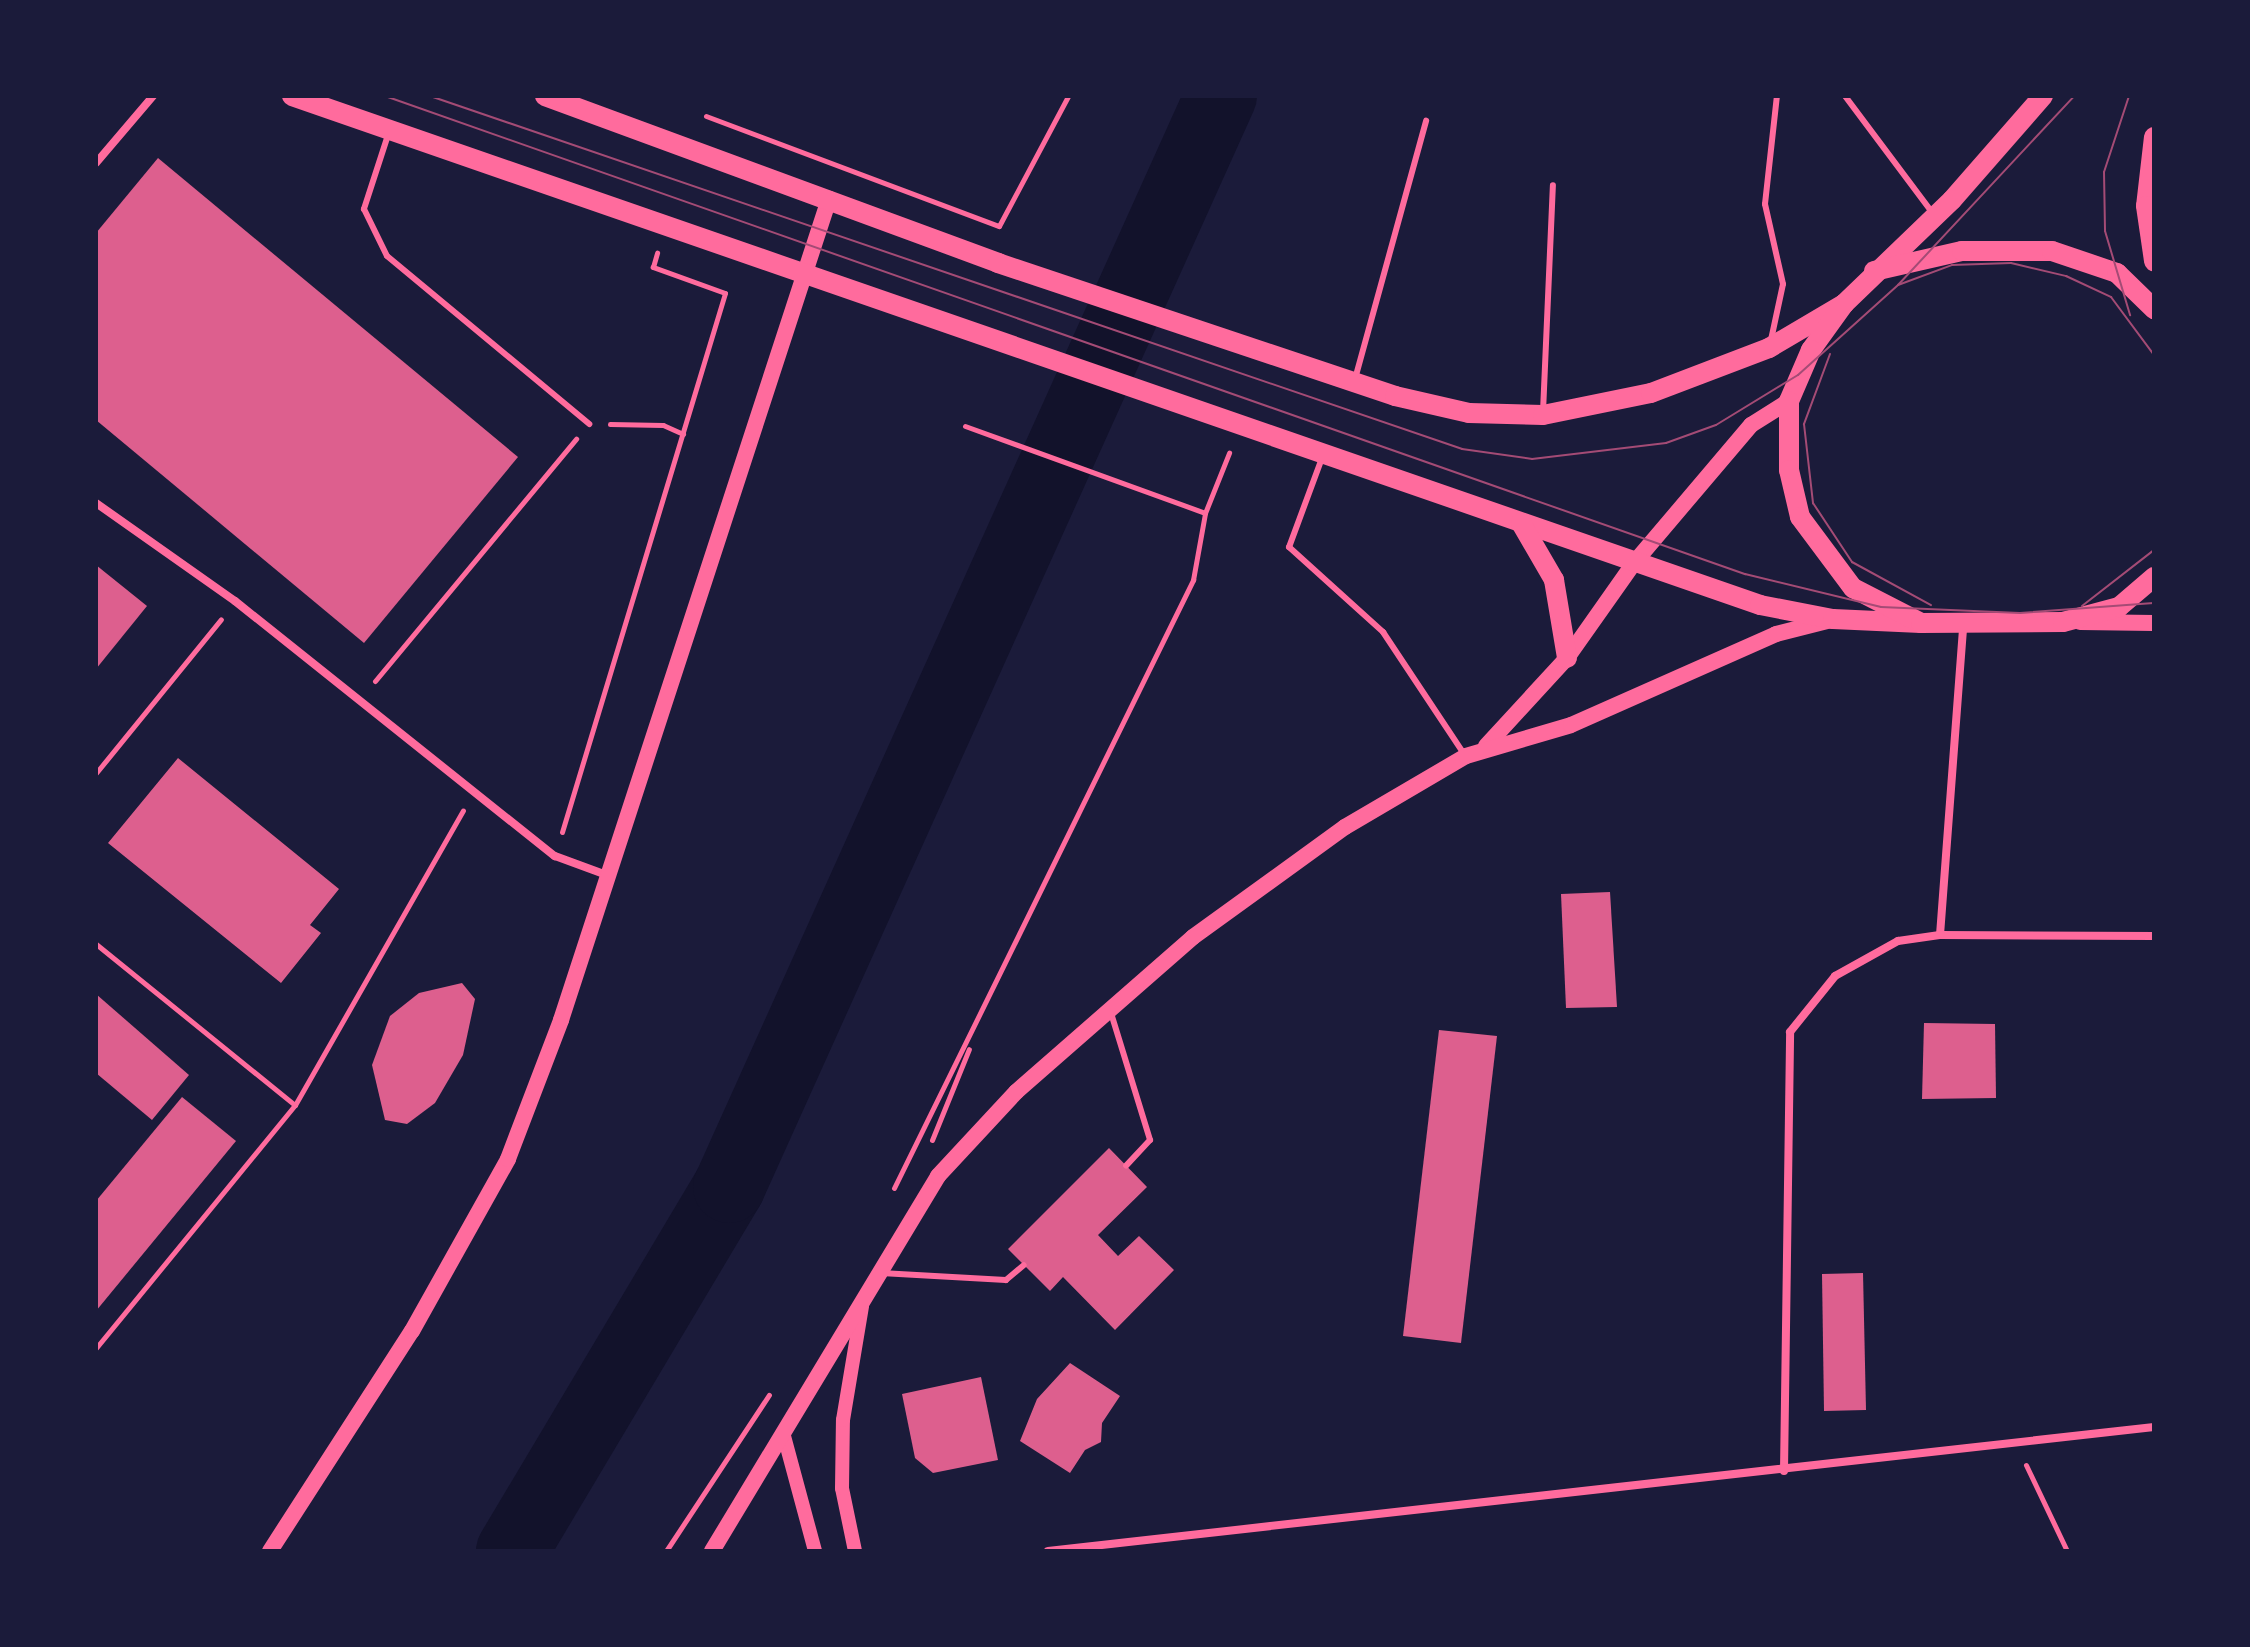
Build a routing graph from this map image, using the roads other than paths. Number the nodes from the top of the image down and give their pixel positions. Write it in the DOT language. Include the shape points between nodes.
graph roads {
  1 [pos="153,96"];
  2 [pos="292,96"];
  3 [pos="545,96"];
  4 [pos="1777,96"];
  5 [pos="1845,96"];
  6 [pos="2043,96"];
  7 [pos="573,101"];
  8 [pos="1426,121"];
  9 [pos="389,130"];
  10 [pos="2154,137"];
  11 [pos="96,163"];
  12 [pos="1553,185"];
  13 [pos="829,199"];
  14 [pos="1934,216"];
  15 [pos="2154,261"];
  16 [pos="1874,271"];
  17 [pos="803,276"];
  18 [pos="1844,304"];
  19 [pos="2154,309"];
  20 [pos="1769,348"];
  21 [pos="1354,381"];
  22 [pos="1789,401"];
  23 [pos="1543,415"];
  24 [pos="589,424"];
  25 [pos="1323,454"];
  26 [pos="96,503"];
  27 [pos="1521,523"];
  28 [pos="1634,563"];
  29 [pos="2154,577"];
  30 [pos="1833,619"];
  31 [pos="2063,622"];
  32 [pos="1921,623"];
  33 [pos="2154,623"];
  34 [pos="1963,626"];
  35 [pos="1567,658"];
  36 [pos="1485,747"];
  37 [pos="1466,756"];
  38 [pos="607,875"];
  39 [pos="1940,935"];
  40 [pos="2154,936"];
  41 [pos="1109,1007"];
  42 [pos="1126,1166"];
  43 [pos="1024,1265"];
  44 [pos="877,1273"];
  45 [pos="863,1297"];
  46 [pos="2154,1427"];
  47 [pos="784,1436"];
  48 [pos="1784,1471"];
  49 [pos="270,1551"];
  50 [pos="712,1551"];
  51 [pos="815,1551"];
  52 [pos="855,1551"];
  53 [pos="1048,1551"];
  1 -- 11 [label="street"];
  2 -- 9 [label="main road"];
  3 -- 7 [label="main road"];
  4 -- 20 [label="lane" via="1765,204 1783,284"];
  5 -- 14 [label="lane"];
  6 -- 14 [label="main road"];
  7 -- 13 [label="main road"];
  8 -- 21 [label="lane" via="1368,353"];
  9 -- 17 [label="main road"];
  9 -- 24 [label="lane" via="364,209 387,256"];
  10 -- 15 [label="main road" via="2146,206"];
  12 -- 23 [label="lane"];
  13 -- 17 [label="main road"];
  13 -- 21 [label="main road" via="998,263"];
  14 -- 16 [label="main road"];
  16 -- 18 [label="main road"];
  16 -- 19 [label="main road" via="1962,251 2052,251 2117,273"];
  17 -- 25 [label="main road"];
  17 -- 38 [label="main road"];
  18 -- 20 [label="main road"];
  18 -- 22 [label="main road" via="1811,350"];
  20 -- 23 [label="main road" via="1651,393"];
  21 -- 23 [label="main road" via="1469,413"];
  22 -- 28 [label="main road" via="1751,425"];
  22 -- 32 [label="main road" via="1789,470 1800,517 1853,588"];
  25 -- 27 [label="main road"];
  25 -- 37 [label="lane" via="1289,547 1383,632"];
  26 -- 38 [label="street" via="235,601 555,856"];
  27 -- 28 [label="main road"];
  27 -- 35 [label="main road" via="1554,580"];
  28 -- 30 [label="main road" via="1760,605"];
  28 -- 35 [label="main road"];
  29 -- 31 [label="main road" via="2119,607"];
  30 -- 32 [label="main road"];
  30 -- 36 [label="main road" via="1776,634 1571,725"];
  31 -- 33 [label="main road"];
  31 -- 34 [label="main road"];
  32 -- 34 [label="main road"];
  34 -- 39 [label="street"];
  35 -- 36 [label="main road"];
  36 -- 37 [label="main road"];
  37 -- 41 [label="main road" via="1345,827"];
  38 -- 49 [label="main road" via="508,1159 412,1331"];
  39 -- 40 [label="street"];
  39 -- 48 [label="street" via="1898,941 1835,976 1790,1032"];
  41 -- 42 [label="lane" via="1150,1140"];
  41 -- 44 [label="main road" via="938,1176"];
  43 -- 44 [label="lane" via="1006,1280"];
  44 -- 45 [label="main road"];
  45 -- 47 [label="main road"];
  45 -- 52 [label="street" via="843,1420 842,1488"];
  46 -- 48 [label="street"];
  47 -- 50 [label="main road"];
  47 -- 51 [label="street"];
  48 -- 53 [label="street"];
}
